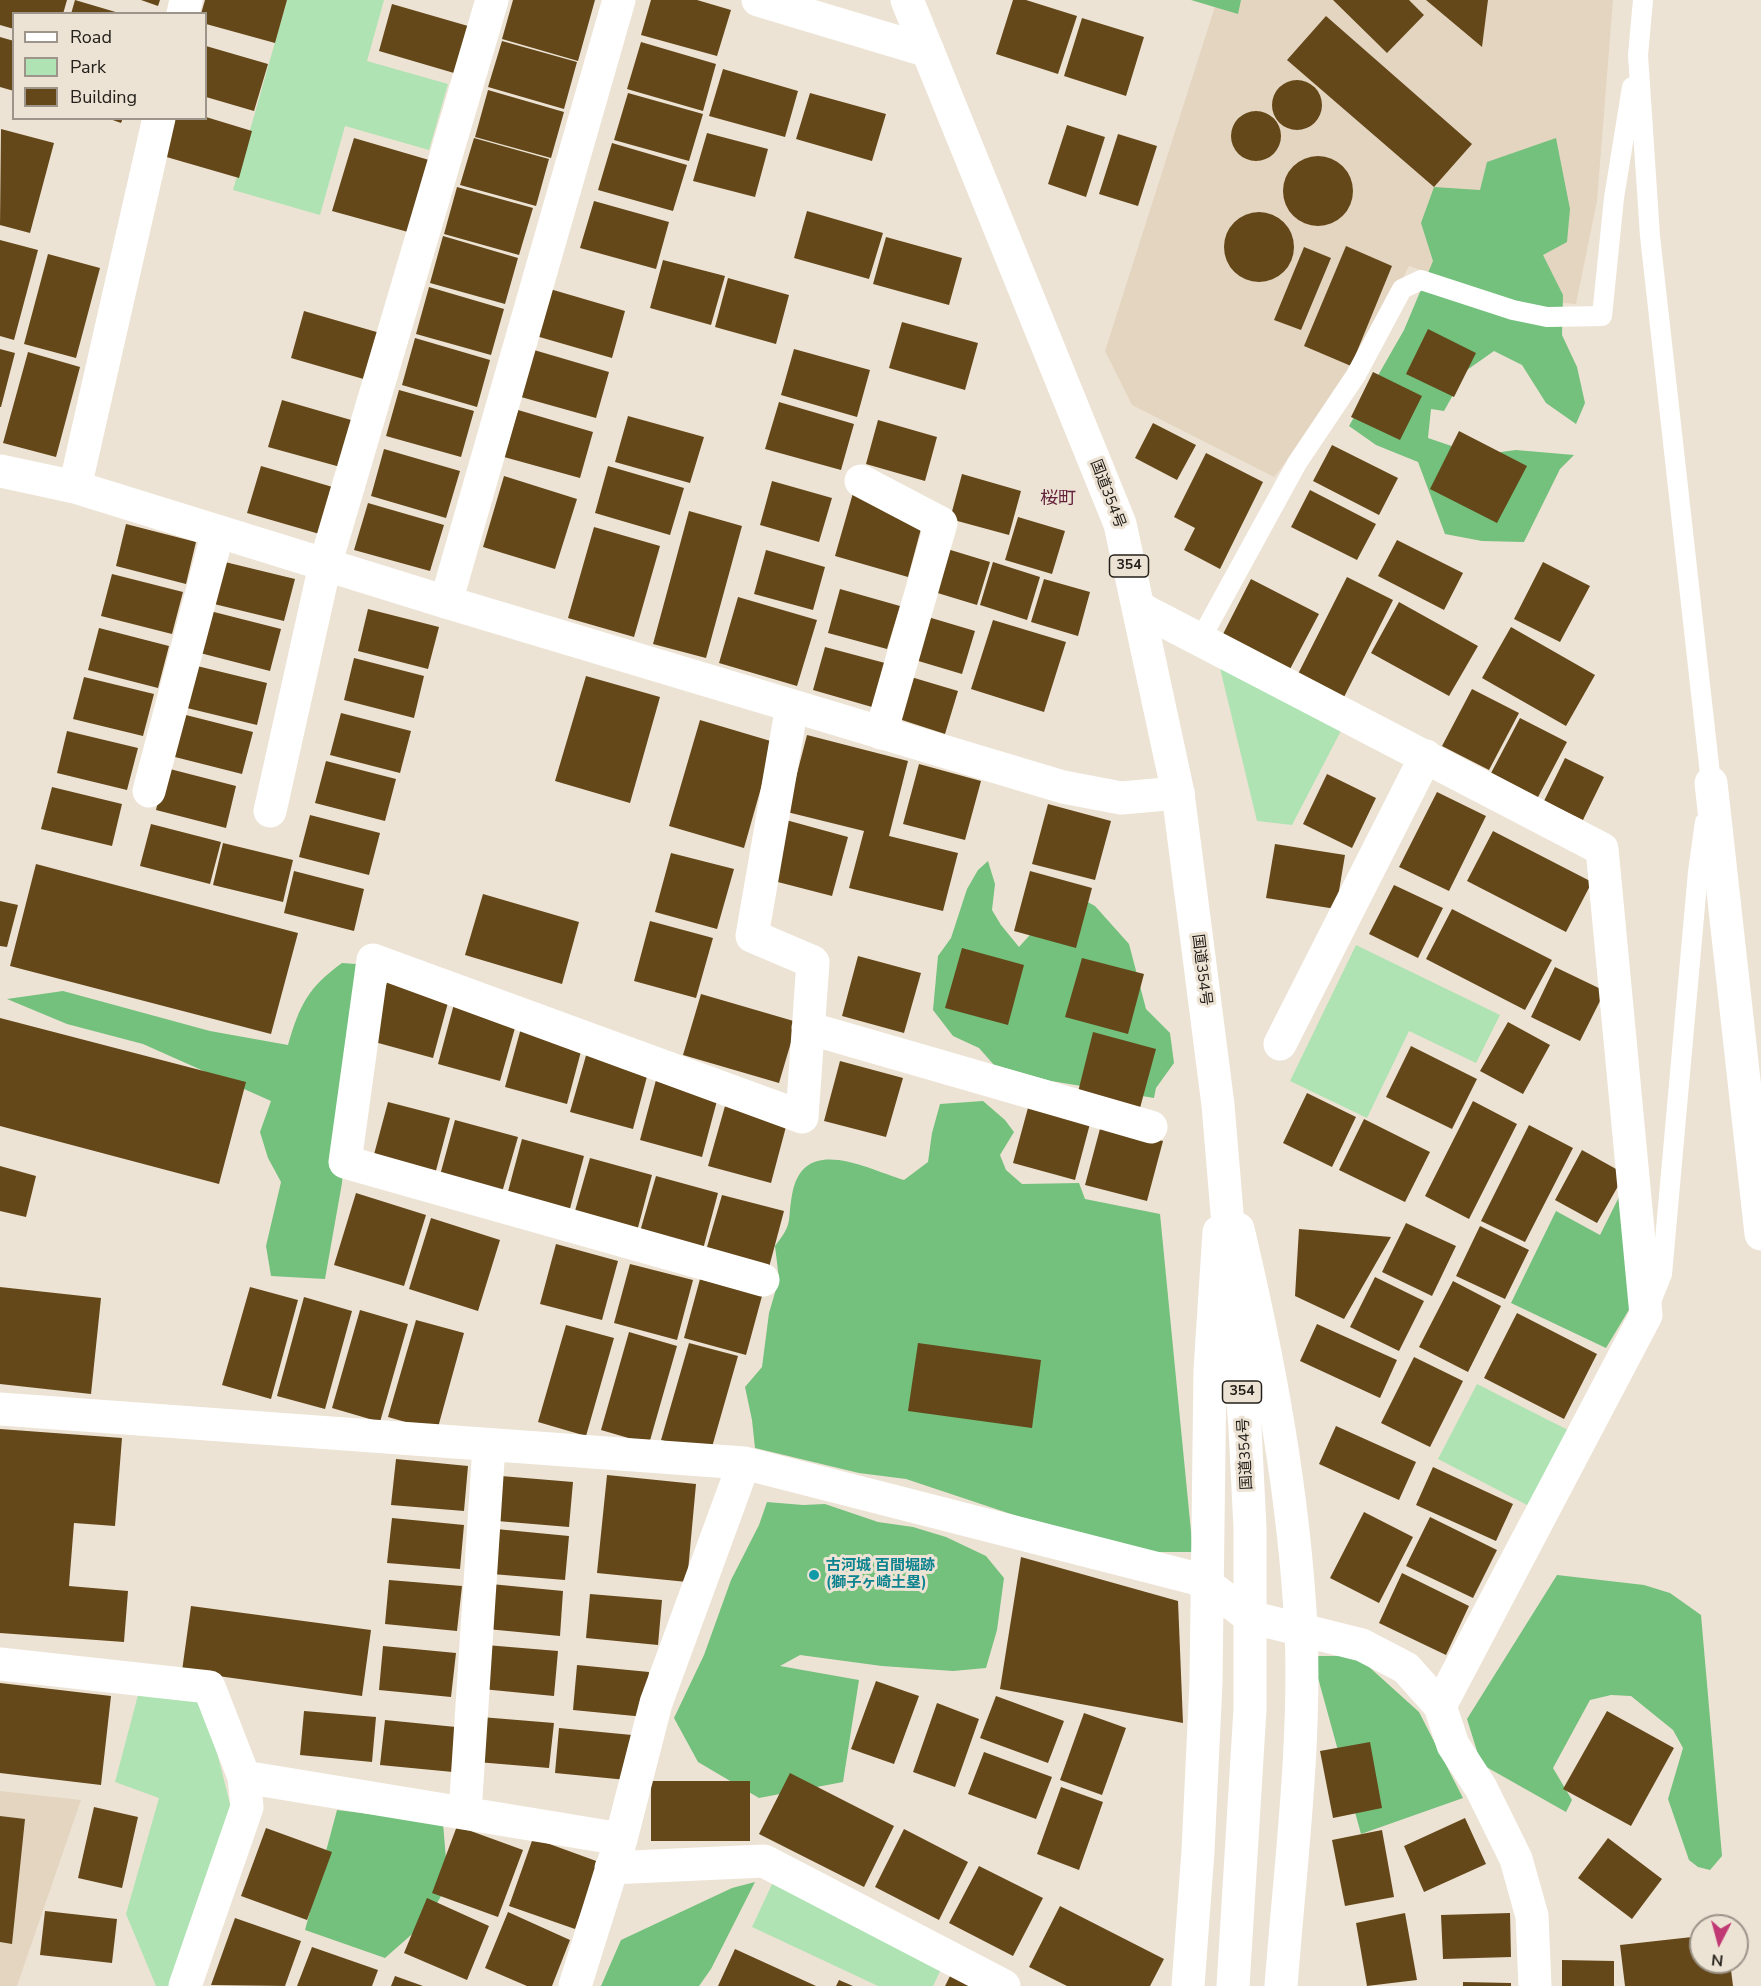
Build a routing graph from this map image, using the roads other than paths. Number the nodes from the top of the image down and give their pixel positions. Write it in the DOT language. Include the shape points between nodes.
graph roads {
  1 [pos="492,0"];
  2 [pos="619,0"];
  3 [pos="758,0"];
  4 [pos="908,0"];
  5 [pos="1643,0"];
  6 [pos="928,51"];
  7 [pos="1638,55"];
  8 [pos="159,120"];
  9 [pos="0,471"];
  10 [pos="861,481"];
  11 [pos="75,487"];
  12 [pos="218,532"];
  13 [pos="325,565"];
  14 [pos="446,602"];
  15 [pos="1138,608"];
  16 [pos="1200,640"];
  17 [pos="792,706"];
  18 [pos="881,733"];
  19 [pos="1426,756"];
  20 [pos="1711,783"];
  21 [pos="149,791"];
  22 [pos="1178,793"];
  23 [pos="270,811"];
  24 [pos="808,1028"];
  25 [pos="1281,1044"];
  26 [pos="1152,1127"];
  27 [pos="1224,1167"];
  28 [pos="1761,1234"];
  29 [pos="763,1280"];
  30 [pos="1646,1315"];
  31 [pos="0,1409"];
  32 [pos="489,1445"];
  33 [pos="744,1464"];
  34 [pos="1209,1586"];
  35 [pos="1250,1617"];
  36 [pos="1301,1629"];
  37 [pos="0,1664"];
  38 [pos="1440,1706"];
  39 [pos="244,1777"];
  40 [pos="465,1813"];
  41 [pos="616,1853"];
  42 [pos="185,1986"];
  43 [pos="576,1986"];
  44 [pos="1004,1986"];
  45 [pos="1188,1986"];
  46 [pos="1233,1986"];
  47 [pos="1281,1986"];
  48 [pos="1535,1986"];
  1 -- 13 [label="main road"];
  2 -- 14 [label="main road"];
  3 -- 6 [label="main road"];
  4 -- 6 [label="main road, 国道354号 / 354"];
  5 -- 7 [label="lane"];
  6 -- 15 [label="main road, 国道354号 / 354" via="1120,524"];
  7 -- 16 [label="lane" via="1614,198 1602,316 1547,317 1421,280 1402,289 1356,375 1297,463"];
  7 -- 20 [label="lane" via="1650,236"];
  8 -- 11 [label="main road"];
  9 -- 11 [label="main road"];
  10 -- 18 [label="main road" via="940,523"];
  11 -- 12 [label="main road"];
  12 -- 13 [label="main road"];
  12 -- 21 [label="main road"];
  13 -- 14 [label="main road"];
  13 -- 23 [label="main road"];
  14 -- 17 [label="main road"];
  15 -- 16 [label="main road"];
  15 -- 22 [label="main road, 国道354号 / 354"];
  16 -- 19 [label="main road"];
  17 -- 18 [label="main road"];
  17 -- 24 [label="main road" via="752,936 813,962"];
  18 -- 22 [label="main road" via="1063,787 1121,798"];
  19 -- 25 [label="main road"];
  19 -- 30 [label="main road" via="1602,849"];
  20 -- 28 [label="main road"];
  20 -- 30 [label="lane" via="1698,872 1662,1274"];
  22 -- 27 [label="main road, 国道354号 / 354"];
  24 -- 26 [label="main road"];
  24 -- 29 [label="main road" via="802,1117 373,960 345,1162"];
  27 -- 34 [label="main road" via="1210,1370"];
  27 -- 35 [label="main road, 国道354号 / 354" via="1245,1428"];
  27 -- 36 [label="main road" via="1267,1358 1293,1528"];
  30 -- 38 [label="main road"];
  31 -- 32 [label="main road"];
  32 -- 33 [label="main road"];
  32 -- 40 [label="main road"];
  33 -- 34 [label="main road" via="1194,1578"];
  33 -- 41 [label="main road" via="656,1703"];
  34 -- 35 [label="main road"];
  34 -- 45 [label="main road"];
  35 -- 36 [label="main road"];
  35 -- 46 [label="main road, 国道354号 / 354" via="1250,1709"];
  36 -- 38 [label="main road" via="1362,1645 1406,1668"];
  36 -- 47 [label="main road" via="1294,1820"];
  37 -- 39 [label="main road" via="209,1687"];
  38 -- 48 [label="main road" via="1453,1745 1481,1788 1516,1859 1532,1916"];
  39 -- 40 [label="main road"];
  39 -- 42 [label="main road" via="246,1807"];
  40 -- 41 [label="main road"];
  41 -- 43 [label="main road"];
  41 -- 44 [label="main road" via="764,1861"];
}
